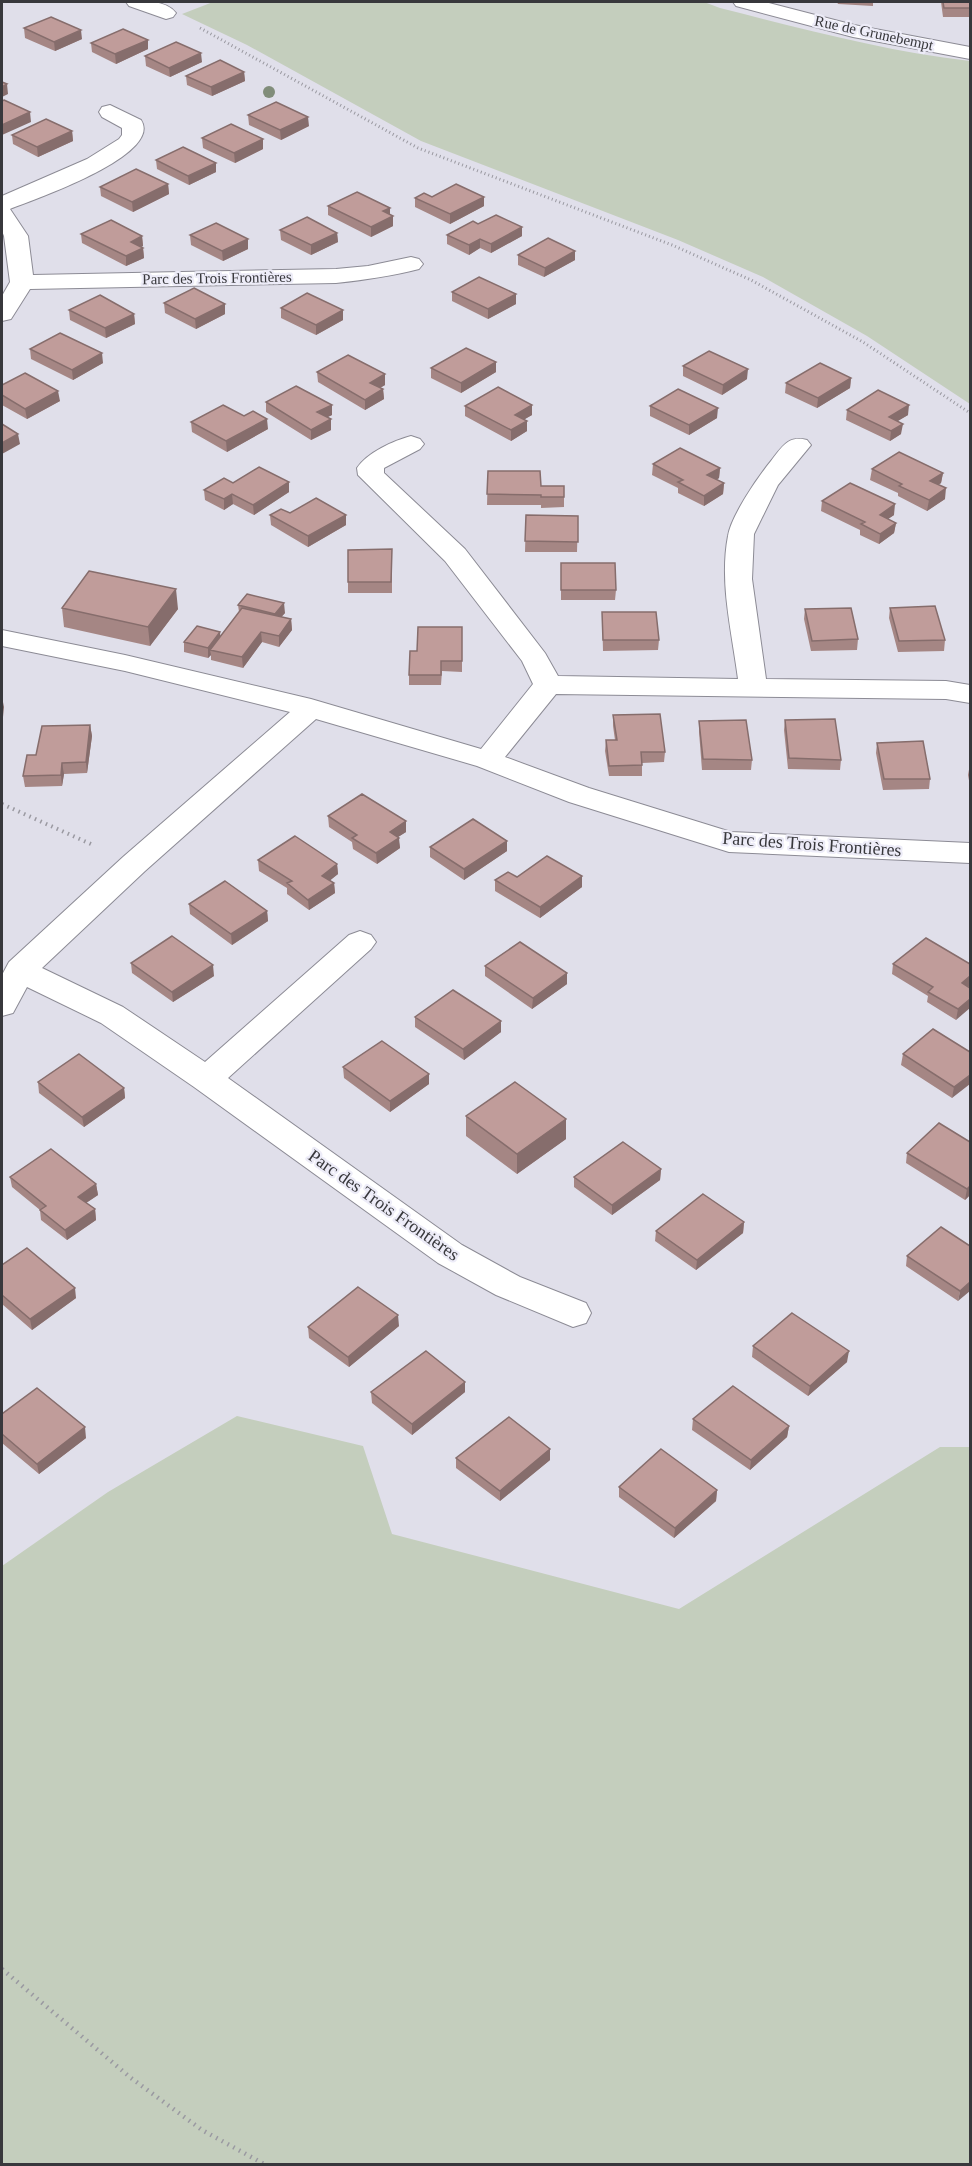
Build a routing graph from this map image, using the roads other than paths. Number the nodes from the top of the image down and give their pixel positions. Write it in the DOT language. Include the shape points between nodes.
graph roads {
  1 [pos="136,2"];
  2 [pos="743,2"];
  3 [pos="166,13"];
  4 [pos="970,53"];
  5 [pos="110,112"];
  6 [pos="2,204"];
  7 [pos="2,214"];
  8 [pos="411,264"];
  9 [pos="22,282"];
  10 [pos="2,314"];
  11 [pos="411,444"];
  12 [pos="798,445"];
  13 [pos="2,638"];
  14 [pos="548,685"];
  15 [pos="753,687"];
  16 [pos="970,694"];
  17 [pos="311,708"];
  18 [pos="487,760"];
  19 [pos="970,853"];
  20 [pos="360,942"];
  21 [pos="7,992"];
  22 [pos="206,1079"];
  23 [pos="573,1313"];
  1 -- 3 [label="street"];
  2 -- 4 [label="street, Rue de Grunebempt" via="853,31"];
  5 -- 6 [label="street" via="133,125 128,143 91,166"];
  7 -- 9 [label="street" via="16,236"];
  8 -- 9 [label="street, Parc des Trois Frontières" via="336,276"];
  9 -- 10 [label="street"];
  11 -- 14 [label="street" via="375,463 370,468 371,476 454,555 534,659"];
  12 -- 15 [label="street" via="766,483 741,534 738,579"];
  13 -- 17 [label="street, Parc des Trois Frontières"];
  14 -- 15 [label="street"];
  14 -- 18 [label="street"];
  15 -- 16 [label="street" via="946,690"];
  17 -- 18 [label="street, Parc des Trois Frontières"];
  17 -- 21 [label="street, Parc des Trois Frontières" via="134,864"];
  18 -- 19 [label="street, Parc des Trois Frontières" via="579,795 729,842"];
  20 -- 22 [label="street"];
  21 -- 22 [label="street, Parc des Trois Frontières" via="112,1015"];
  22 -- 23 [label="street, Parc des Trois Frontières" via="450,1254 508,1286"];
}
